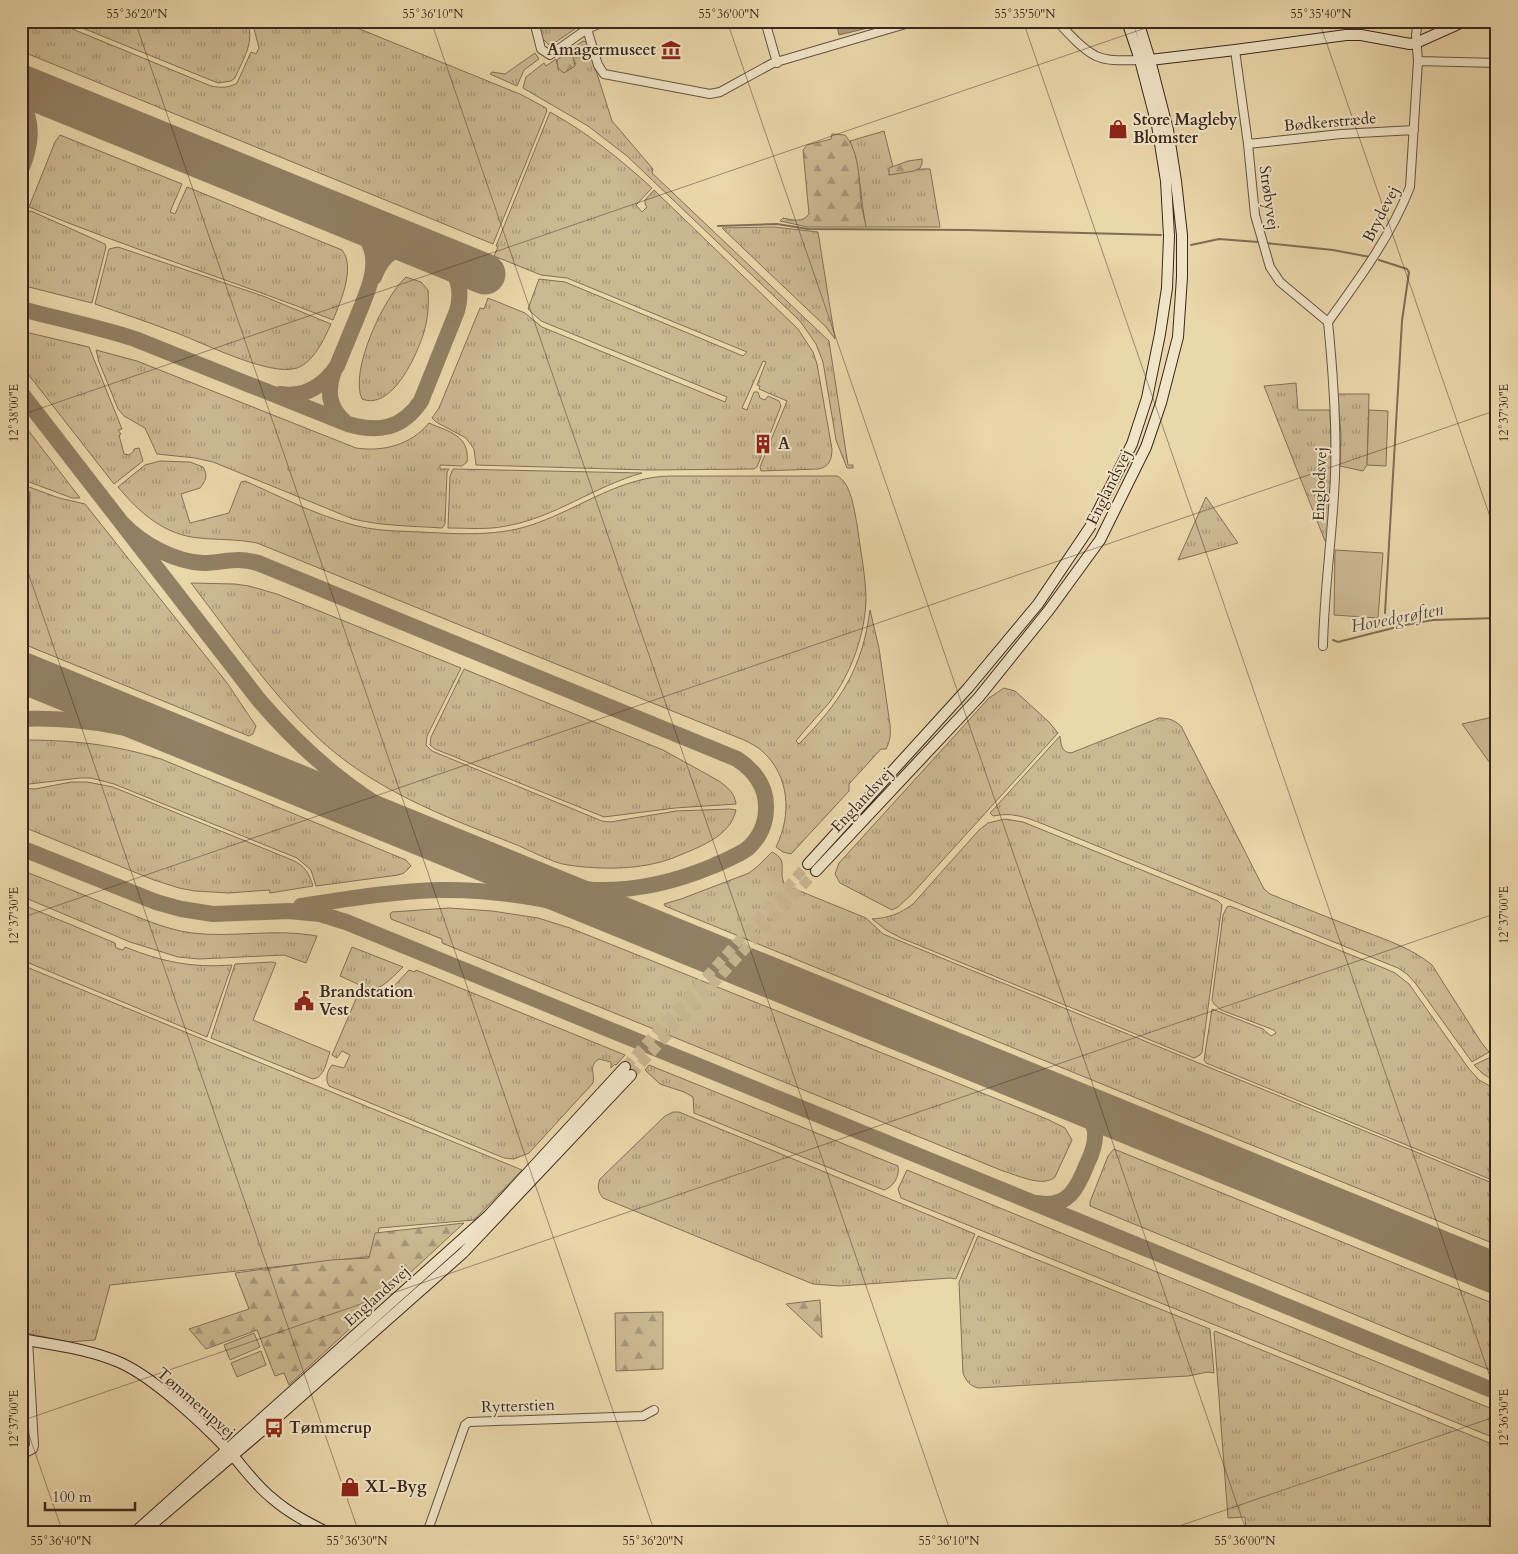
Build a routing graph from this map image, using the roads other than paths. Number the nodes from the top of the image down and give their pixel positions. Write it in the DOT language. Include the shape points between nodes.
graph roads {
  1 [pos="534,21"];
  2 [pos="606,21"];
  3 [pos="765,21"];
  4 [pos="916,21"];
  5 [pos="1057,21"];
  6 [pos="1127,21"];
  7 [pos="1138,21"];
  8 [pos="1418,21"];
  9 [pos="1465,21"];
  10 [pos="906,22"];
  11 [pos="587,29"];
  12 [pos="1416,43"];
  13 [pos="1235,50"];
  14 [pos="1145,60"];
  15 [pos="1418,61"];
  16 [pos="777,63"];
  17 [pos="1497,63"];
  18 [pos="1414,130"];
  19 [pos="1248,144"];
  20 [pos="1328,322"];
  21 [pos="1323,646"];
  22 [pos="628,1071"];
  23 [pos="25,1339"];
  24 [pos="654,1410"];
  25 [pos="230,1453"];
  26 [pos="21,1455"];
  27 [pos="134,1533"];
  28 [pos="143,1533"];
  29 [pos="328,1533"];
  30 [pos="427,1533"];
  1 -- 11 [label="street" via="541,49 550,54"];
  2 -- 11 [label="street"];
  3 -- 16 [label="street"];
  4 -- 10 [label="street"];
  5 -- 14 [label="street" via="1072,38 1096,56 1110,60"];
  6 -- 14 [label="main road, Englandsvej"];
  7 -- 14 [label="main road, Englandsvej"];
  8 -- 12 [label="street, Brydevej"];
  9 -- 12 [label="main road"];
  10 -- 16 [label="street"];
  11 -- 16 [label="street" via="604,74 697,92 720,92"];
  12 -- 13 [label="main road" via="1402,44 1346,35"];
  12 -- 15 [label="street, Brydevej"];
  13 -- 14 [label="main road"];
  13 -- 19 [label="street, Strøbyvej"];
  14 -- 14 [label="main road, Englandsvej" via="1166,181 1169,236 1167,288 1160,334 1132,444 1090,527 1038,604 812,868 979,697 1049,610 1100,540 1146,447 1178,337 1182,235 1168,130"];
  15 -- 17 [label="street"];
  15 -- 18 [label="street, Brydevej"];
  18 -- 19 [label="street, Bødkerstræde"];
  18 -- 20 [label="street, Brydevej" via="1410,187 1404,203 1376,255"];
  19 -- 20 [label="street, Strøbyvej" via="1255,214 1270,267 1280,282"];
  20 -- 21 [label="street, Englodsvej" via="1334,381 1335,472"];
  22 -- 25 [label="main road, Englandsvej" via="463,1253"];
  23 -- 25 [label="main road, Tømmerupvej" via="89,1352 139,1373 166,1393"];
  23 -- 26 [label="street" via="34,1445"];
  24 -- 30 [label="street, Rytterstien" via="643,1416 469,1422 465,1425"];
  25 -- 27 [label="main road, Englandsvej"];
  25 -- 28 [label="main road, Englandsvej"];
  25 -- 29 [label="main road, Tømmerupvej" via="272,1499"];
}
